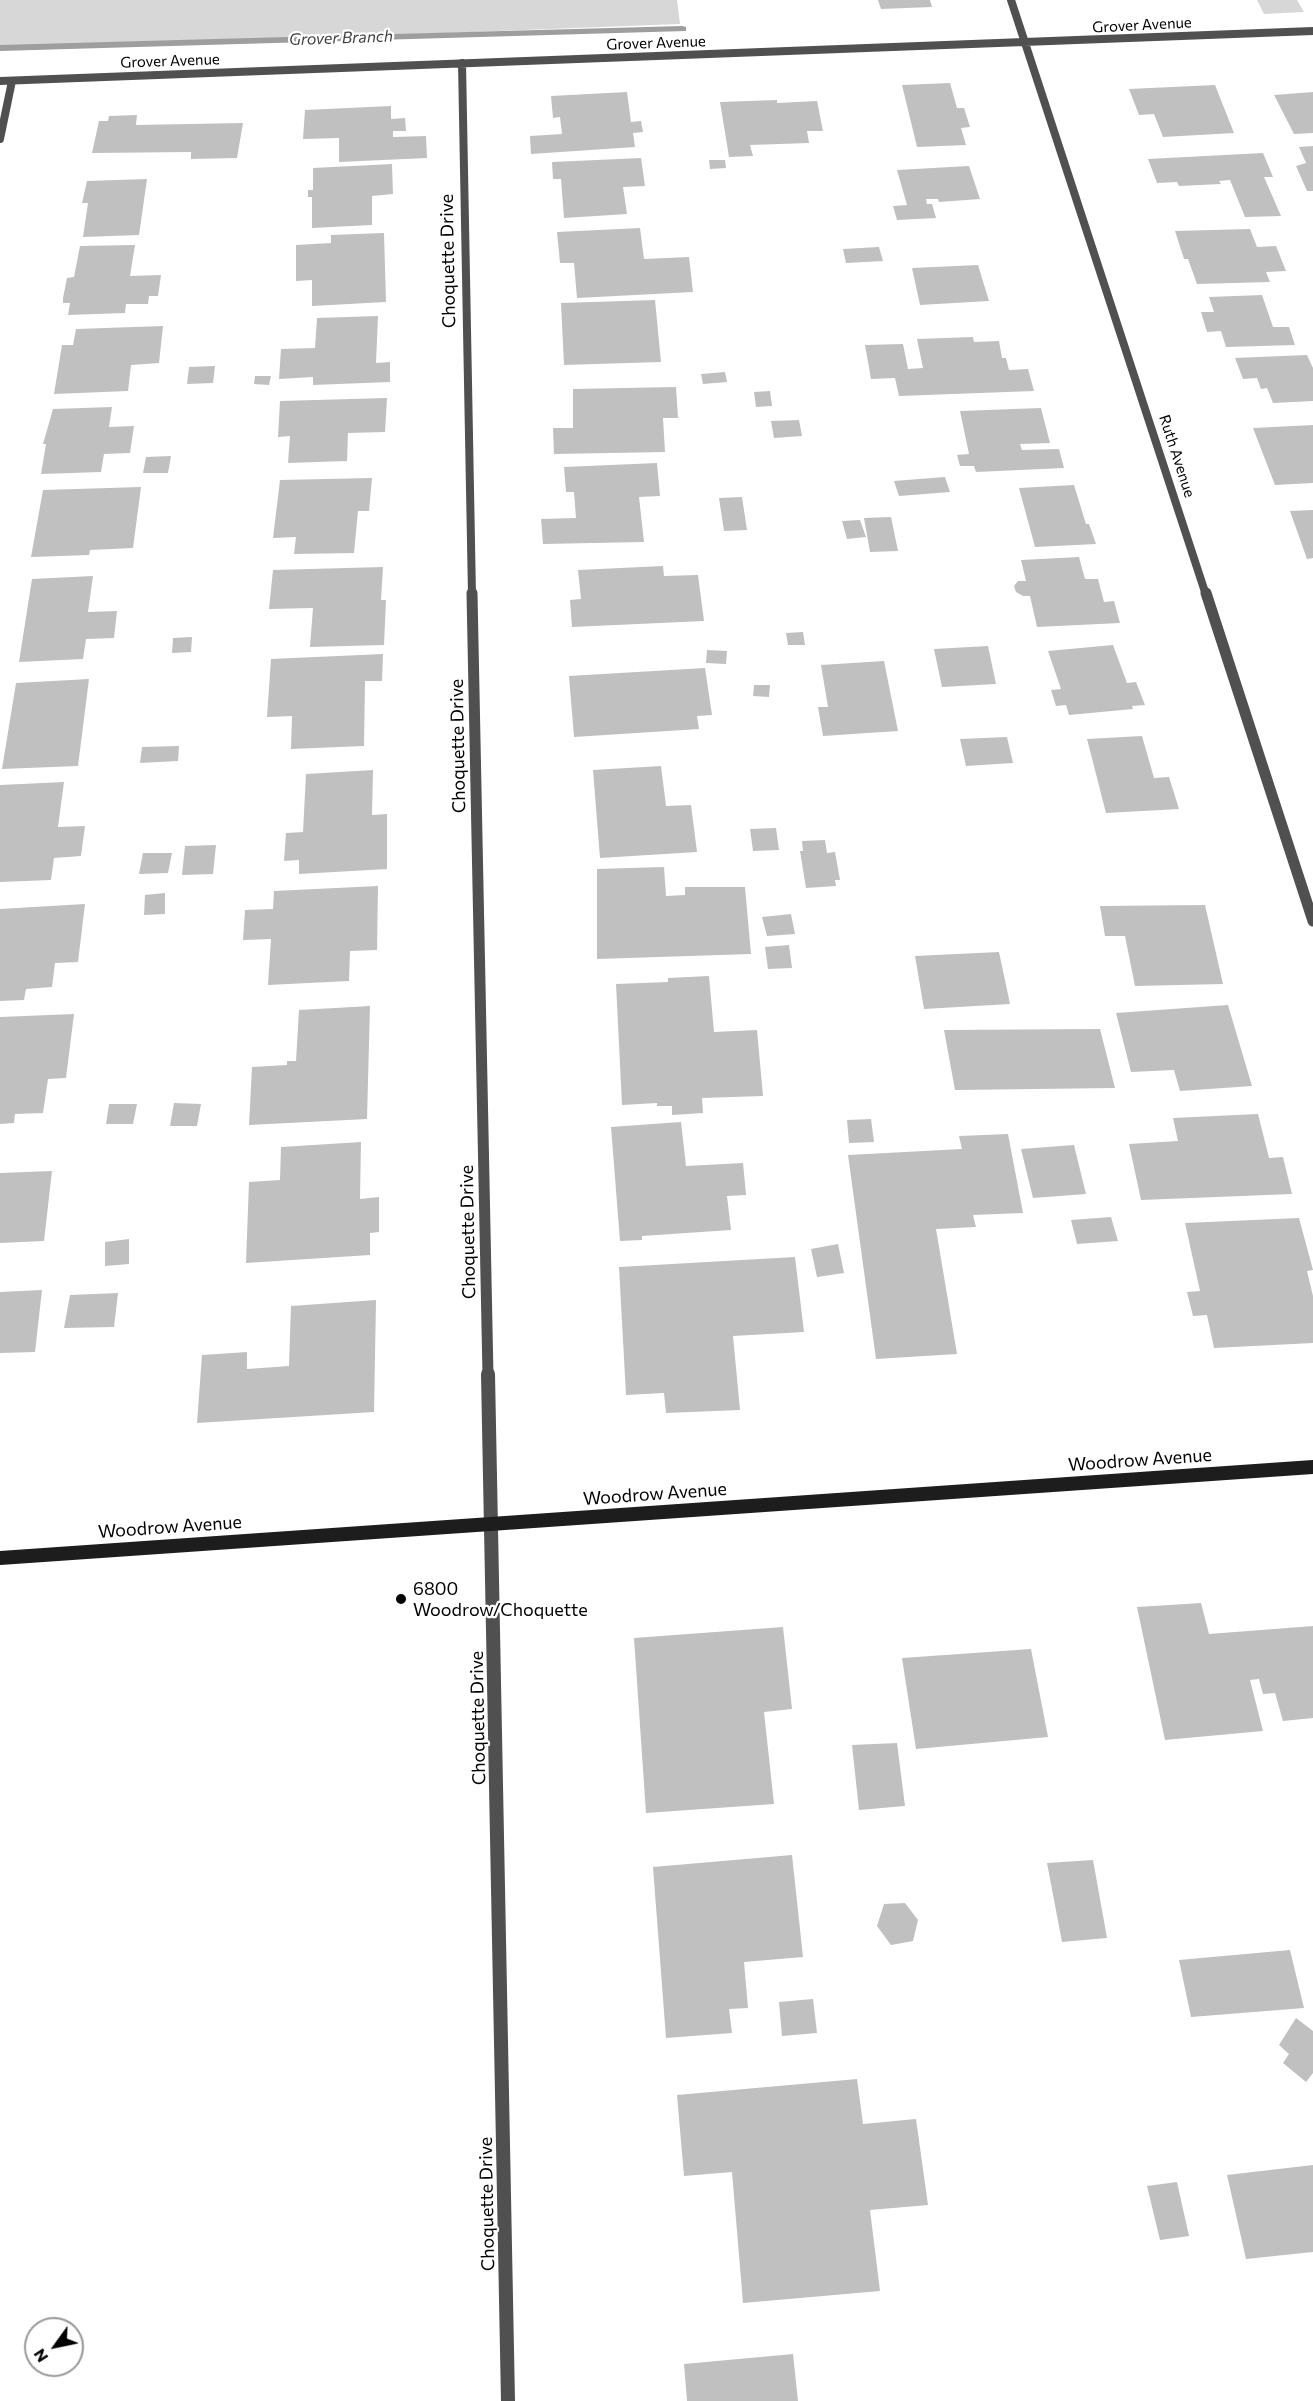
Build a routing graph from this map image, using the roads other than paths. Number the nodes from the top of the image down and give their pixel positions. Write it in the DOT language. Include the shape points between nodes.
graph roads {
  1 [pos="1011,0"];
  2 [pos="1313,32"];
  3 [pos="1026,44"];
  4 [pos="462,63"];
  5 [pos="0,81"];
  6 [pos="12,81"];
  7 [pos="0,139"];
  8 [pos="1313,921"];
  9 [pos="1313,1467"];
  10 [pos="492,1523"];
  11 [pos="0,1558"];
  12 [pos="508,2401"];
  1 -- 3 [label="street, Ruth Avenue"];
  2 -- 3 [label="street, Grover Avenue"];
  3 -- 4 [label="street, Grover Avenue"];
  3 -- 8 [label="street, Ruth Avenue"];
  4 -- 6 [label="street, Grover Avenue"];
  4 -- 10 [label="street, Choquette Drive"];
  5 -- 6 [label="street, Grover Avenue"];
  6 -- 7 [label="street"];
  9 -- 10 [label="street, Woodrow Avenue"];
  10 -- 11 [label="street, Woodrow Avenue"];
  10 -- 12 [label="street, Choquette Drive"];
}
